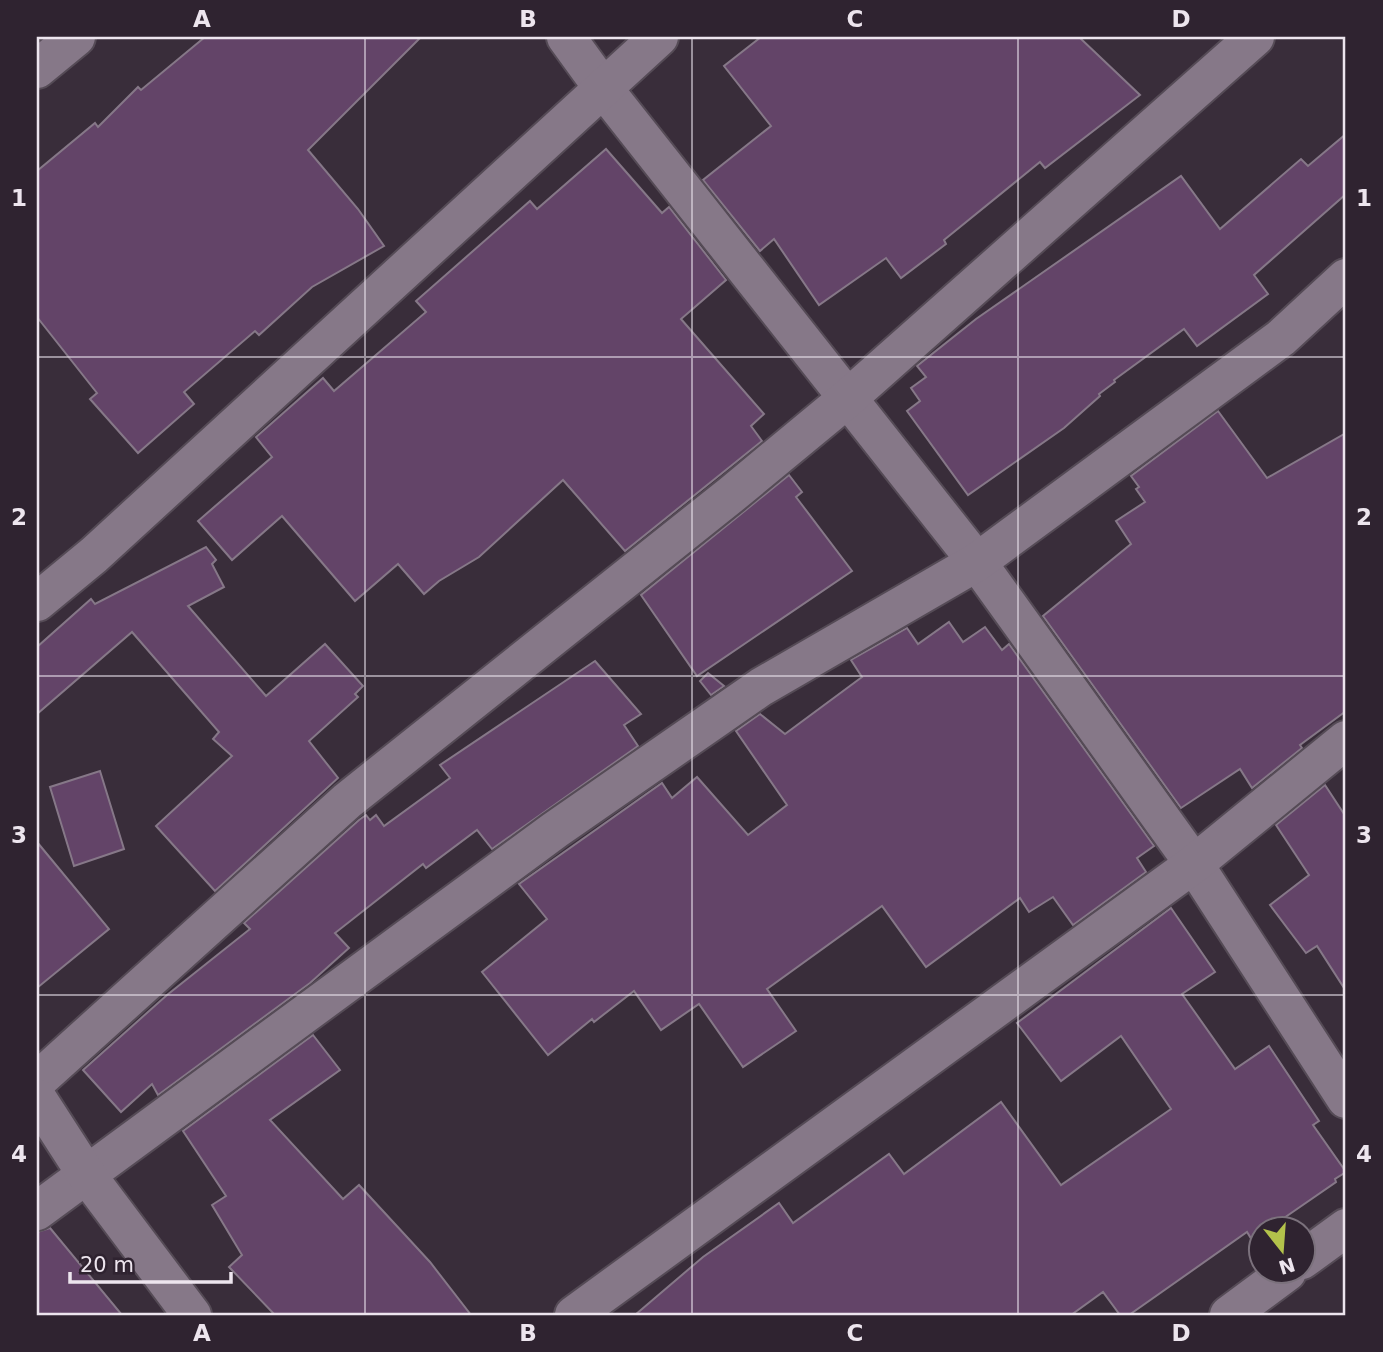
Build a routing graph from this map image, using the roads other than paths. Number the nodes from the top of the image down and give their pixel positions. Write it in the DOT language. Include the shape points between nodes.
graph roads {
  1 [pos="76,37"];
  2 [pos="566,37"];
  3 [pos="659,37"];
  4 [pos="1255,37"];
  5 [pos="37,69"];
  6 [pos="603,88"];
  7 [pos="1346,278"];
  8 [pos="848,398"];
  9 [pos="977,562"];
  10 [pos="37,603"];
  11 [pos="1346,740"];
  12 [pos="1194,863"];
  13 [pos="37,1081"];
  14 [pos="37,1098"];
  15 [pos="1346,1099"];
  16 [pos="86,1174"];
  17 [pos="37,1211"];
  18 [pos="1346,1228"];
  19 [pos="1316,1250"];
  20 [pos="1268,1286"];
  21 [pos="192,1315"];
  22 [pos="574,1315"];
  23 [pos="1228,1315"];
  1 -- 5 [label="street"];
  2 -- 6 [label="street"];
  3 -- 6 [label="street"];
  4 -- 8 [label="street"];
  6 -- 8 [label="street"];
  6 -- 10 [label="street"];
  7 -- 9 [label="street" via="1280,338"];
  8 -- 9 [label="street"];
  8 -- 13 [label="street" via="347,801"];
  9 -- 12 [label="street"];
  9 -- 16 [label="street" via="761,687 555,830"];
  11 -- 12 [label="street"];
  12 -- 15 [label="street"];
  12 -- 22 [label="street"];
  14 -- 16 [label="street"];
  16 -- 17 [label="street"];
  16 -- 21 [label="street"];
  18 -- 19 [label="street"];
  20 -- 23 [label="street"];
}
